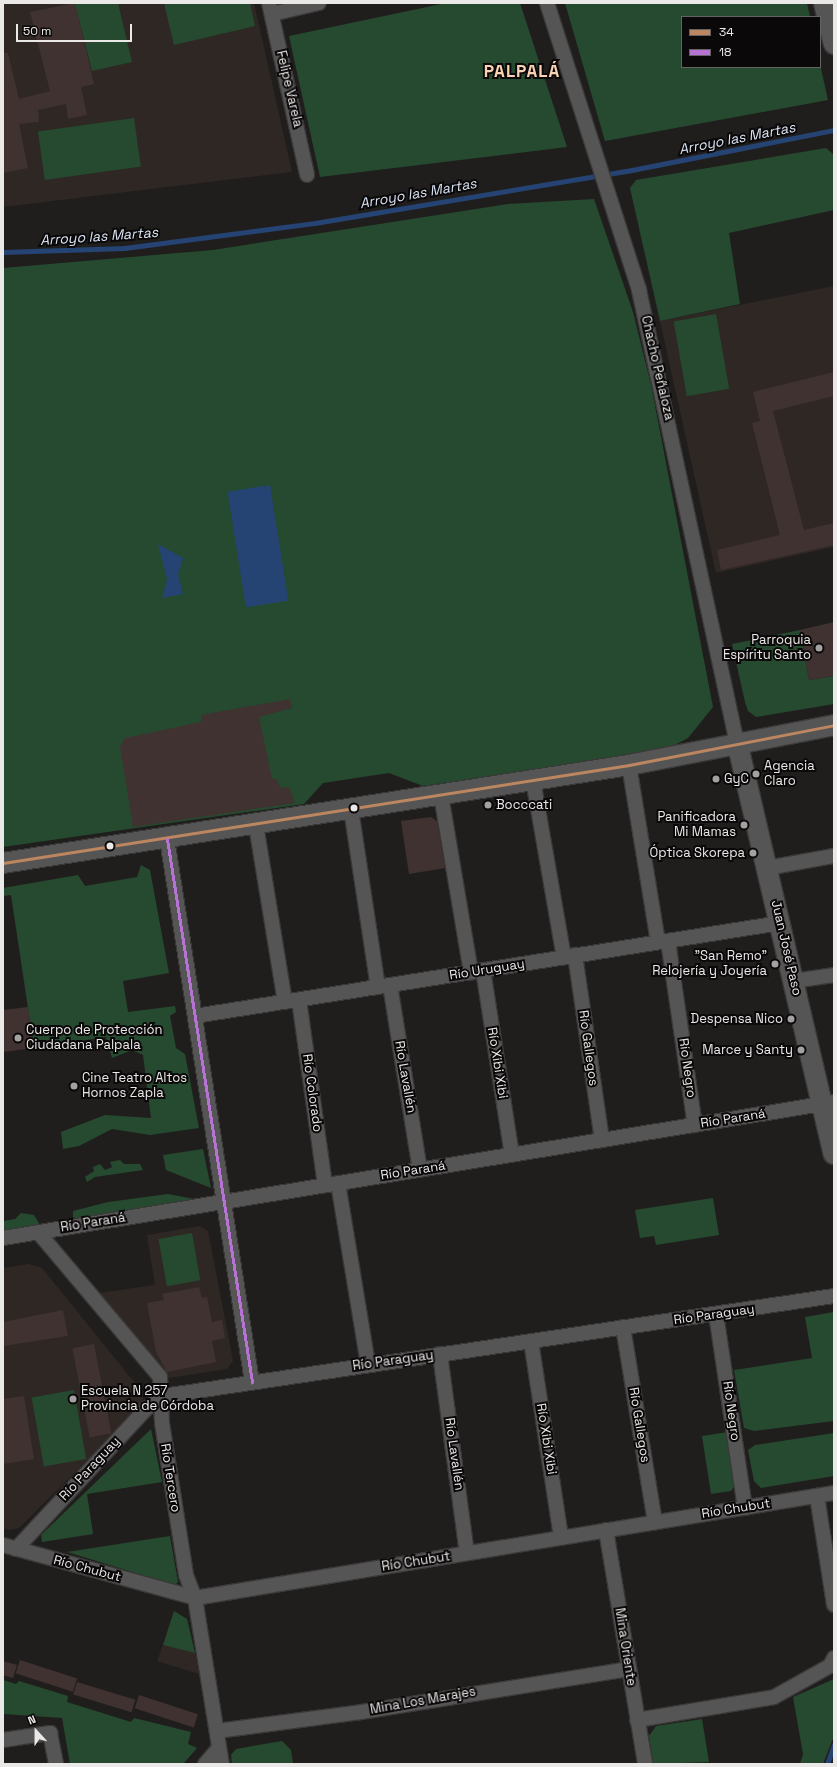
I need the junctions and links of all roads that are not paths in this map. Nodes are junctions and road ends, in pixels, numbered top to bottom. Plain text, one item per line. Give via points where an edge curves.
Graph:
1 (319, 3) edge
2 (547, 3) edge
3 (824, 3) edge
4 (270, 8) edge
5 (834, 44) edge
6 (307, 175) dead end
7 (834, 725) edge
8 (737, 742) junction
9 (629, 765) junction
10 (533, 780) junction
11 (441, 795) junction
12 (351, 809) junction
13 (256, 825) junction
14 (167, 839) junction
15 (834, 856) edge
16 (3, 863) edge
17 (767, 868) junction
18 (780, 923) junction
19 (663, 941) junction
20 (569, 956) junction
21 (477, 971) junction
22 (834, 975) edge
23 (793, 981) junction
24 (384, 986) junction
25 (299, 1000) junction
26 (285, 1002) junction
27 (195, 1016) junction
28 (828, 1103) edge
29 (695, 1125) junction
30 (602, 1140) junction
31 (834, 1154) edge
32 (512, 1155) junction
33 (420, 1170) junction
34 (332, 1184) junction
35 (224, 1202) junction
36 (38, 1232) junction
37 (3, 1238) edge
38 (834, 1296) edge
39 (716, 1314) junction
40 (623, 1327) junction
41 (531, 1341) junction
42 (440, 1354) junction
43 (368, 1365) junction
44 (252, 1382) junction
45 (163, 1396) junction
46 (834, 1493) edge
47 (817, 1496) junction
48 (745, 1508) junction
49 (655, 1522) junction
50 (606, 1530) junction
51 (561, 1538) junction
52 (9, 1547) edge
53 (467, 1553) junction
54 (195, 1598) junction
55 (834, 1605) edge
56 (832, 1662) edge
57 (628, 1668) junction
58 (637, 1720) junction
59 (217, 1731) junction
60 (3, 1740) edge
61 (219, 1748) junction
62 (56, 1764) edge
63 (205, 1764) edge
64 (222, 1764) edge
65 (645, 1764) edge

1 - 4 street
2 - 8 street, Chacho Peñaloza via 610,192 665,397
3 - 5 main road
4 - 6 street, Felipe Varela
7 - 8 main road
8 - 9 main road
8 - 17 main road, Juan José Paso
9 - 10 main road
9 - 19 street, Río Negro
10 - 11 main road
10 - 20 street, Río Gallegos
11 - 12 main road
11 - 21 street, Río Xibi Xibi
12 - 13 main road
12 - 24 street, Río Lavallén
13 - 14 main road
13 - 26 street
14 - 16 main road
14 - 27 street
15 - 17 street
17 - 18 main road, Juan José Paso
18 - 19 street, Río Uruguay
18 - 23 main road, Juan José Paso
19 - 20 street, Río Uruguay
19 - 29 street, Río Negro
20 - 21 street, Río Uruguay
20 - 30 street, Río Gallegos
21 - 24 street, Río Uruguay
21 - 32 street, Río Xibi Xibi
22 - 23 street
23 - 28 main road, Juan José Paso
24 - 25 street, Río Uruguay
24 - 33 street, Río Lavallén
25 - 26 street, Río Uruguay
25 - 34 street, Río Colorado
26 - 27 street, Río Uruguay
27 - 35 street
28 - 29 street, Río Paraná
28 - 31 main road, Juan José Paso
29 - 30 street, Río Paraná
30 - 32 street, Río Paraná
32 - 33 street, Río Paraná
33 - 34 street, Río Paraná
34 - 35 street, Río Paraná
34 - 43 street, Río Colorado
35 - 36 street, Río Paraná
35 - 44 street
36 - 37 street, Río Paraná
36 - 45 street, Río Tercero via 152,1364 160,1377
38 - 39 street, Río Paraguay
39 - 40 street, Río Paraguay
39 - 48 street, Río Negro
40 - 41 street, Río Paraguay
40 - 49 street, Río Gallegos
41 - 42 street, Río Paraguay
41 - 51 street, Río Xibi Xibi
42 - 43 street, Río Paraguay
42 - 53 street, Río Lavallén
43 - 44 street, Río Paraguay
44 - 45 street, Río Paraguay
45 - 52 street, Río Paraguay via 146,1409
45 - 54 street, Río Tercero via 162,1423 186,1575
46 - 47 street, Río Chubut
47 - 48 street, Río Chubut
47 - 55 street
48 - 49 street, Río Chubut
49 - 50 street, Río Chubut
50 - 51 street, Río Chubut
50 - 57 street, Mina Oriente
51 - 53 street, Río Chubut
52 - 54 street, Río Chubut
53 - 54 street, Río Chubut
54 - 59 street, Río Tercero
56 - 58 street via 774,1697
57 - 58 street, Mina Oriente
57 - 59 street, Mina Los Marajes via 361,1712
58 - 65 street, Mina Oriente
59 - 61 street, Río Tercero
60 - 62 street via 50,1733
61 - 63 street
61 - 64 street, Río Tercero

